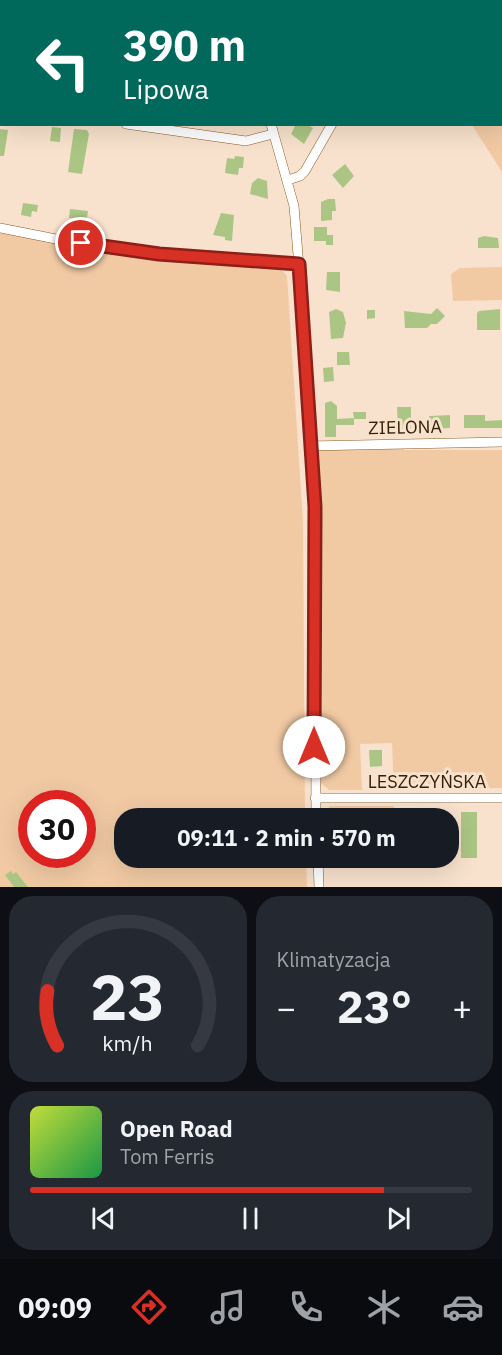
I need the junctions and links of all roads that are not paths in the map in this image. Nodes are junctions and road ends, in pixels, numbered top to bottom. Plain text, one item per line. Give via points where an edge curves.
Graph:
1 (140, 126) edge
2 (331, 126) edge
3 (272, 129) edge
4 (288, 180) junction
5 (0, 228) edge
6 (299, 264) junction
7 (502, 442) edge
8 (309, 446) junction
9 (315, 798) junction
10 (502, 798) edge
11 (315, 808) edge
12 (318, 868) edge
13 (319, 887) edge

1 - 3 street via 246,141
2 - 4 street via 305,171
3 - 4 street
4 - 6 street
5 - 6 street via 159,254
6 - 8 street
7 - 8 street, ZIELONA
8 - 9 street via 315,507
9 - 10 street, LESZCZYŃSKA
9 - 11 street
12 - 13 street

